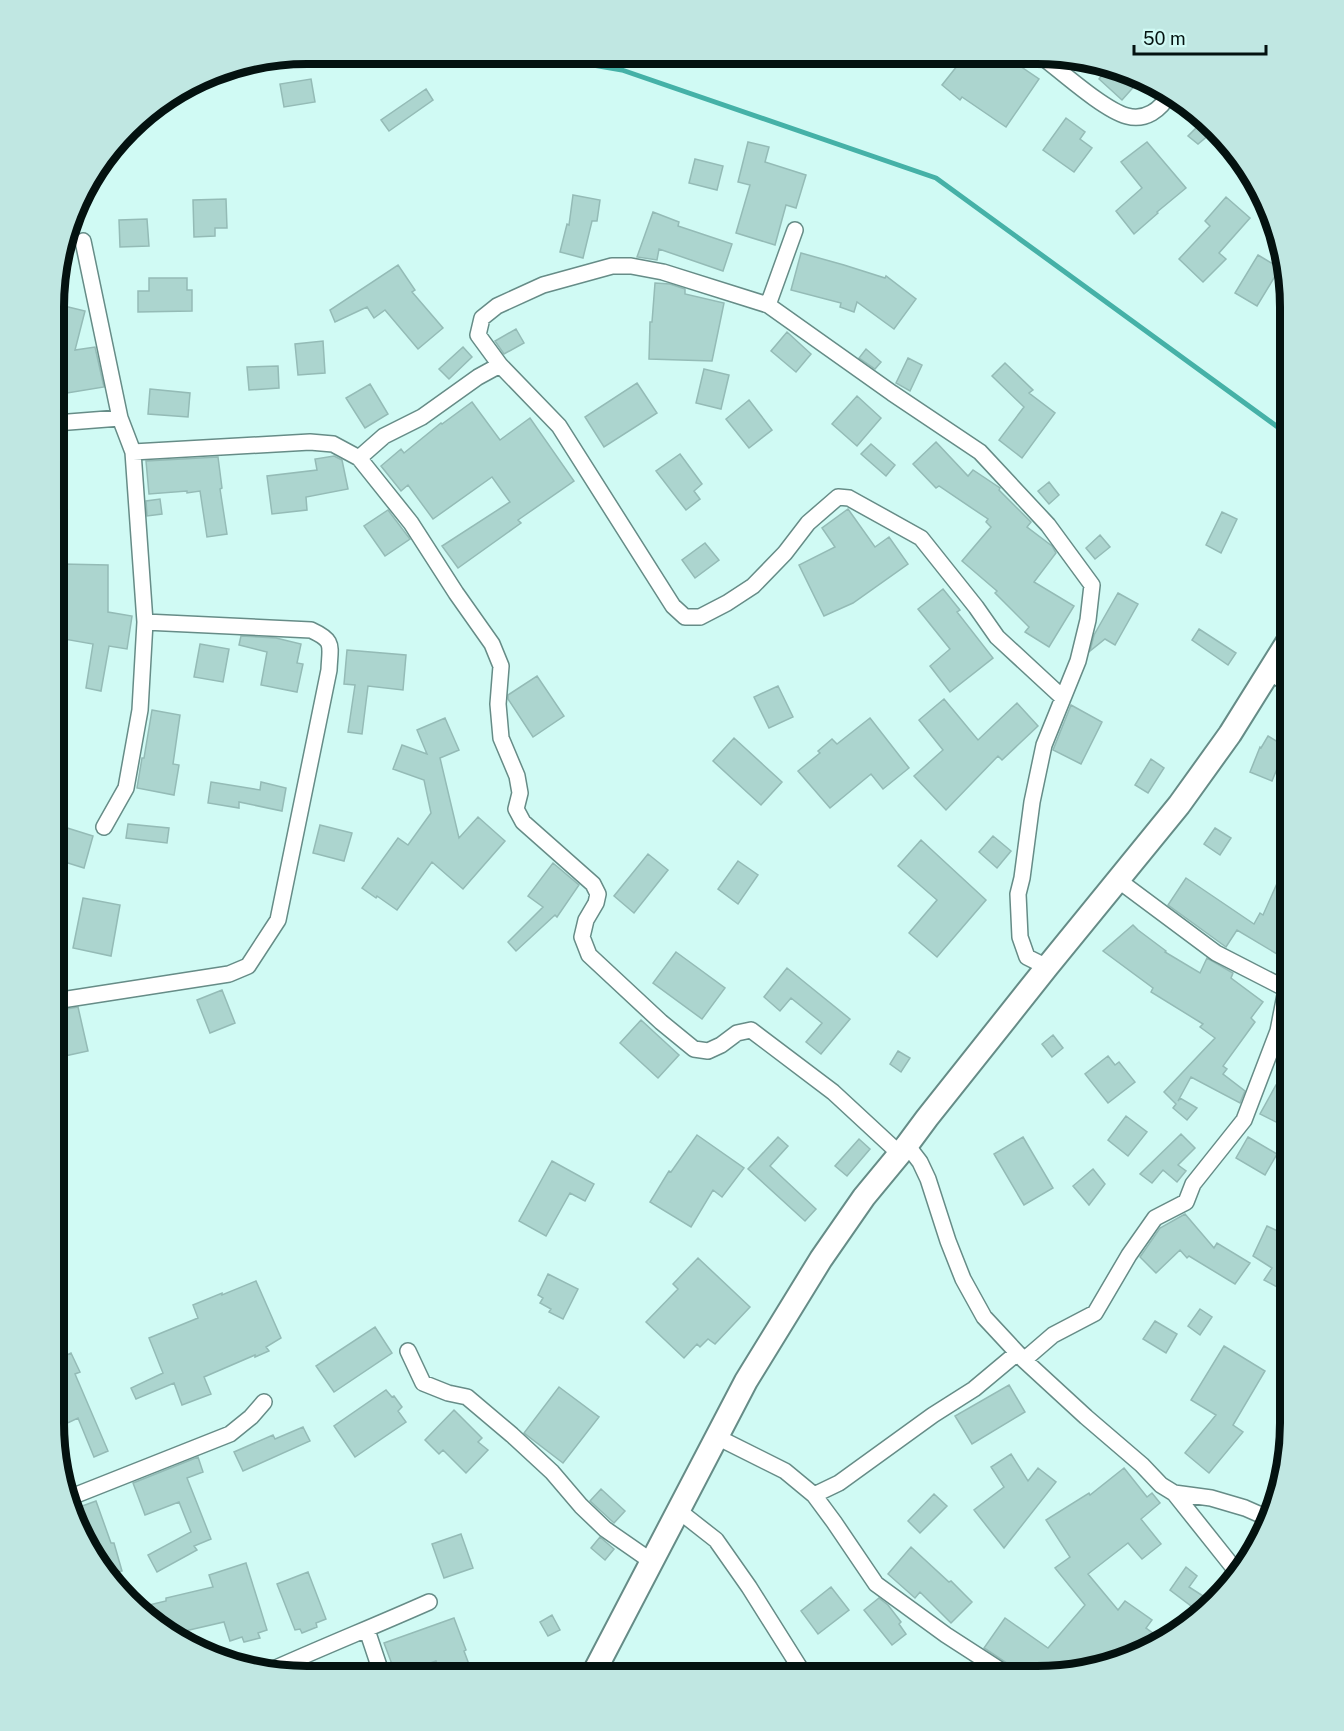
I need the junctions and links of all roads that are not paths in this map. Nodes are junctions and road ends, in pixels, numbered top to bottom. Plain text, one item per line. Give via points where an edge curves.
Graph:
1 (1053, 65) edge
2 (1165, 101) edge
3 (795, 230) dead end
4 (84, 241) dead end
5 (768, 305) junction
6 (500, 365) junction
7 (120, 418) junction
8 (64, 422) edge
9 (132, 452) junction
10 (359, 458) junction
11 (145, 622) junction
12 (1280, 654) edge
13 (1269, 671) junction
14 (1280, 679) edge
15 (1064, 698) junction
16 (104, 827) dead end
17 (1118, 880) junction
18 (1047, 967) junction
19 (1280, 986) edge
20 (64, 1000) edge
21 (1280, 1023) edge
22 (903, 1150) junction
23 (408, 1351) dead end
24 (1021, 1356) junction
25 (264, 1402) dead end
26 (717, 1437) junction
27 (1174, 1494) junction
28 (75, 1495) edge
29 (814, 1495) junction
30 (679, 1511) junction
31 (1261, 1515) edge
32 (651, 1560) junction
33 (1233, 1567) edge
34 (429, 1602) dead end
35 (367, 1630) junction
36 (283, 1665) edge
37 (379, 1666) edge
38 (597, 1666) edge
39 (798, 1666) edge
40 (994, 1666) edge

1 - 2 street via 1113,110 1127,116 1153,113
3 - 5 street
4 - 7 street
5 - 6 street via 663,272 612,266 543,285 497,306 482,318 478,334
5 - 15 street via 980,452 1048,525 1092,585 1078,661
6 - 10 street via 422,417 384,436
6 - 15 street via 559,426 673,606 685,617 699,616 753,586 808,523 838,497 849,498 921,538 997,637
7 - 8 street
7 - 9 street
9 - 10 street via 310,442 333,444
9 - 11 street
10 - 22 street via 411,523 492,645 501,666 501,738 520,793 516,809 523,822 593,884 598,894 582,937 588,955 694,1049 708,1051 737,1033 751,1030
11 - 16 street via 140,710 126,788
11 - 20 street via 311,630 325,637 330,646 329,670 278,920 248,966 228,974
12 - 13 main road
13 - 14 street
13 - 17 main road via 1179,805
15 - 18 street via 1044,745 1018,894 1020,937 1027,957
17 - 18 main road
17 - 19 street via 1216,953
18 - 22 main road
21 - 24 street via 1244,1120 1193,1184 1186,1202 1155,1218 1095,1313
22 - 24 street via 920,1162 975,1302
22 - 26 main road via 821,1259 746,1381
23 - 32 street via 423,1383 467,1397 552,1472 580,1506
24 - 27 street
24 - 29 street via 839,1483
25 - 28 street via 230,1434
26 - 29 street via 785,1472
26 - 30 main road
27 - 31 street via 1210,1498
27 - 33 street
29 - 40 street via 876,1584
30 - 32 main road
30 - 39 street via 716,1540
32 - 38 main road
34 - 35 street
35 - 36 street
35 - 37 street

